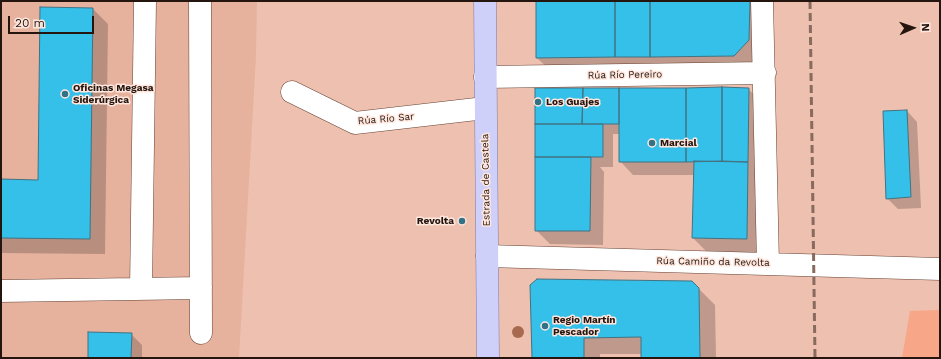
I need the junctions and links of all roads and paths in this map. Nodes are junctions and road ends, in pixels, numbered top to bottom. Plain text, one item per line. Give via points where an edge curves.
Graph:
1 (145, 1) edge
2 (200, 1) edge
3 (485, 1) edge
4 (762, 1) edge
5 (765, 73) junction
6 (485, 77) junction
7 (292, 92) dead end
8 (485, 108) junction
9 (487, 256) junction
10 (768, 264) junction
11 (940, 269) edge
12 (201, 288) junction
13 (141, 289) junction
14 (1, 291) edge
15 (201, 333) dead end
16 (488, 358) edge

1 - 13 street
2 - 12 street
3 - 6 main road, Estrada de Castela
4 - 5 street
5 - 6 street, Rúa Río Pereiro
5 - 10 street
6 - 8 main road, Estrada de Castela
7 - 8 street, Rúa Río Sar via 356,123
8 - 9 main road, Estrada de Castela
9 - 10 street, Rúa Camiño da Revolta
9 - 16 main road, Estrada de Castela
10 - 11 street, Rúa Camiño da Revolta
12 - 13 street
12 - 15 street
13 - 14 street

